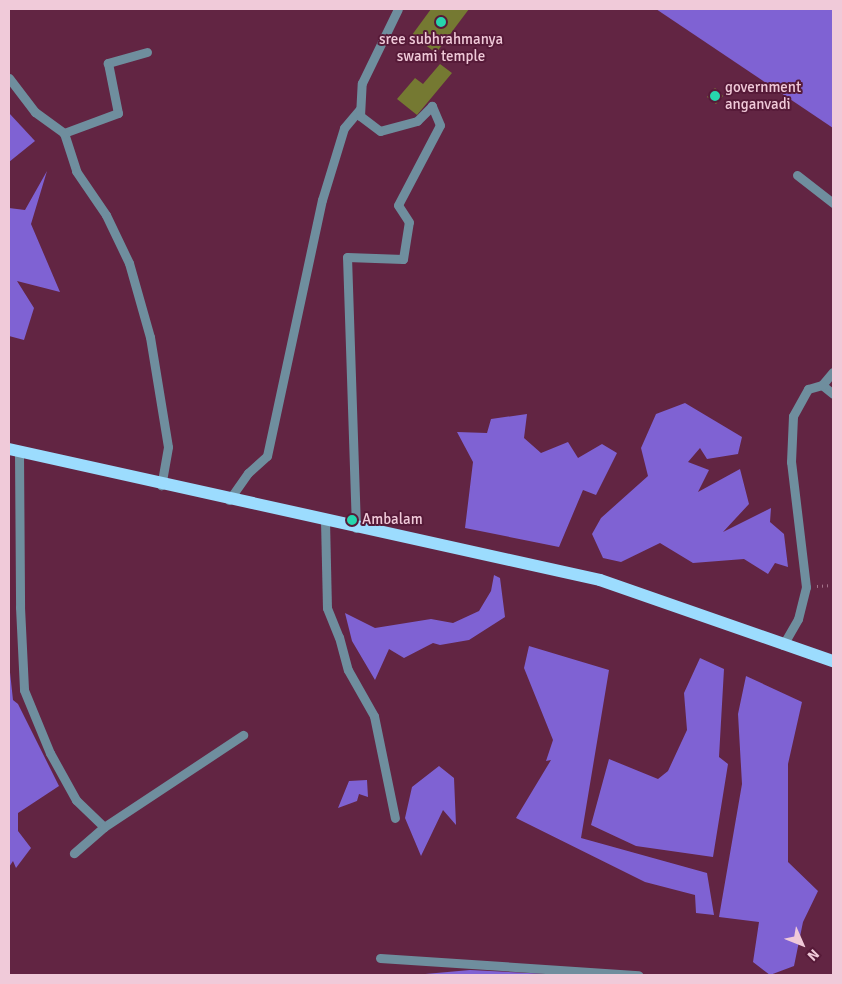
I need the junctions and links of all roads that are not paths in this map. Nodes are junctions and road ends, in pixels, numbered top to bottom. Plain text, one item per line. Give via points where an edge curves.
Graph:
1 (398, 9) edge
2 (147, 52) dead end
3 (9, 78) edge
4 (360, 108) junction
5 (64, 133) junction
6 (797, 176) dead end
7 (833, 203) edge
8 (833, 372) edge
9 (822, 385) junction
10 (833, 394) edge
11 (14, 450) edge
12 (160, 485) junction
13 (229, 500) junction
14 (325, 520) junction
15 (356, 528) junction
16 (783, 645) junction
17 (833, 661) edge
18 (243, 735) dead end
19 (395, 818) dead end
20 (104, 827) junction
21 (74, 853) dead end
22 (380, 958) dead end
23 (638, 975) edge

1 - 4 street via 362,83
2 - 5 street via 108,64 118,113
3 - 5 street via 35,112
4 - 13 street via 344,128 322,200 266,456 248,473
4 - 15 street via 360,116 380,131 417,121 432,106 440,125 398,205 409,222 403,259 347,257
5 - 12 street via 76,171 106,215 129,263 150,337 168,447
6 - 7 street
8 - 9 street
9 - 10 street
9 - 16 street via 814,385 802,396 793,416 791,462 806,587 798,619
11 - 12 main road
11 - 20 street via 24,690 50,753 76,800
12 - 13 main road
13 - 14 main road
14 - 15 main road
14 - 19 street via 327,608 340,636 348,670 374,716
15 - 16 main road via 600,580
16 - 17 main road
18 - 20 street
20 - 21 street
22 - 23 street

